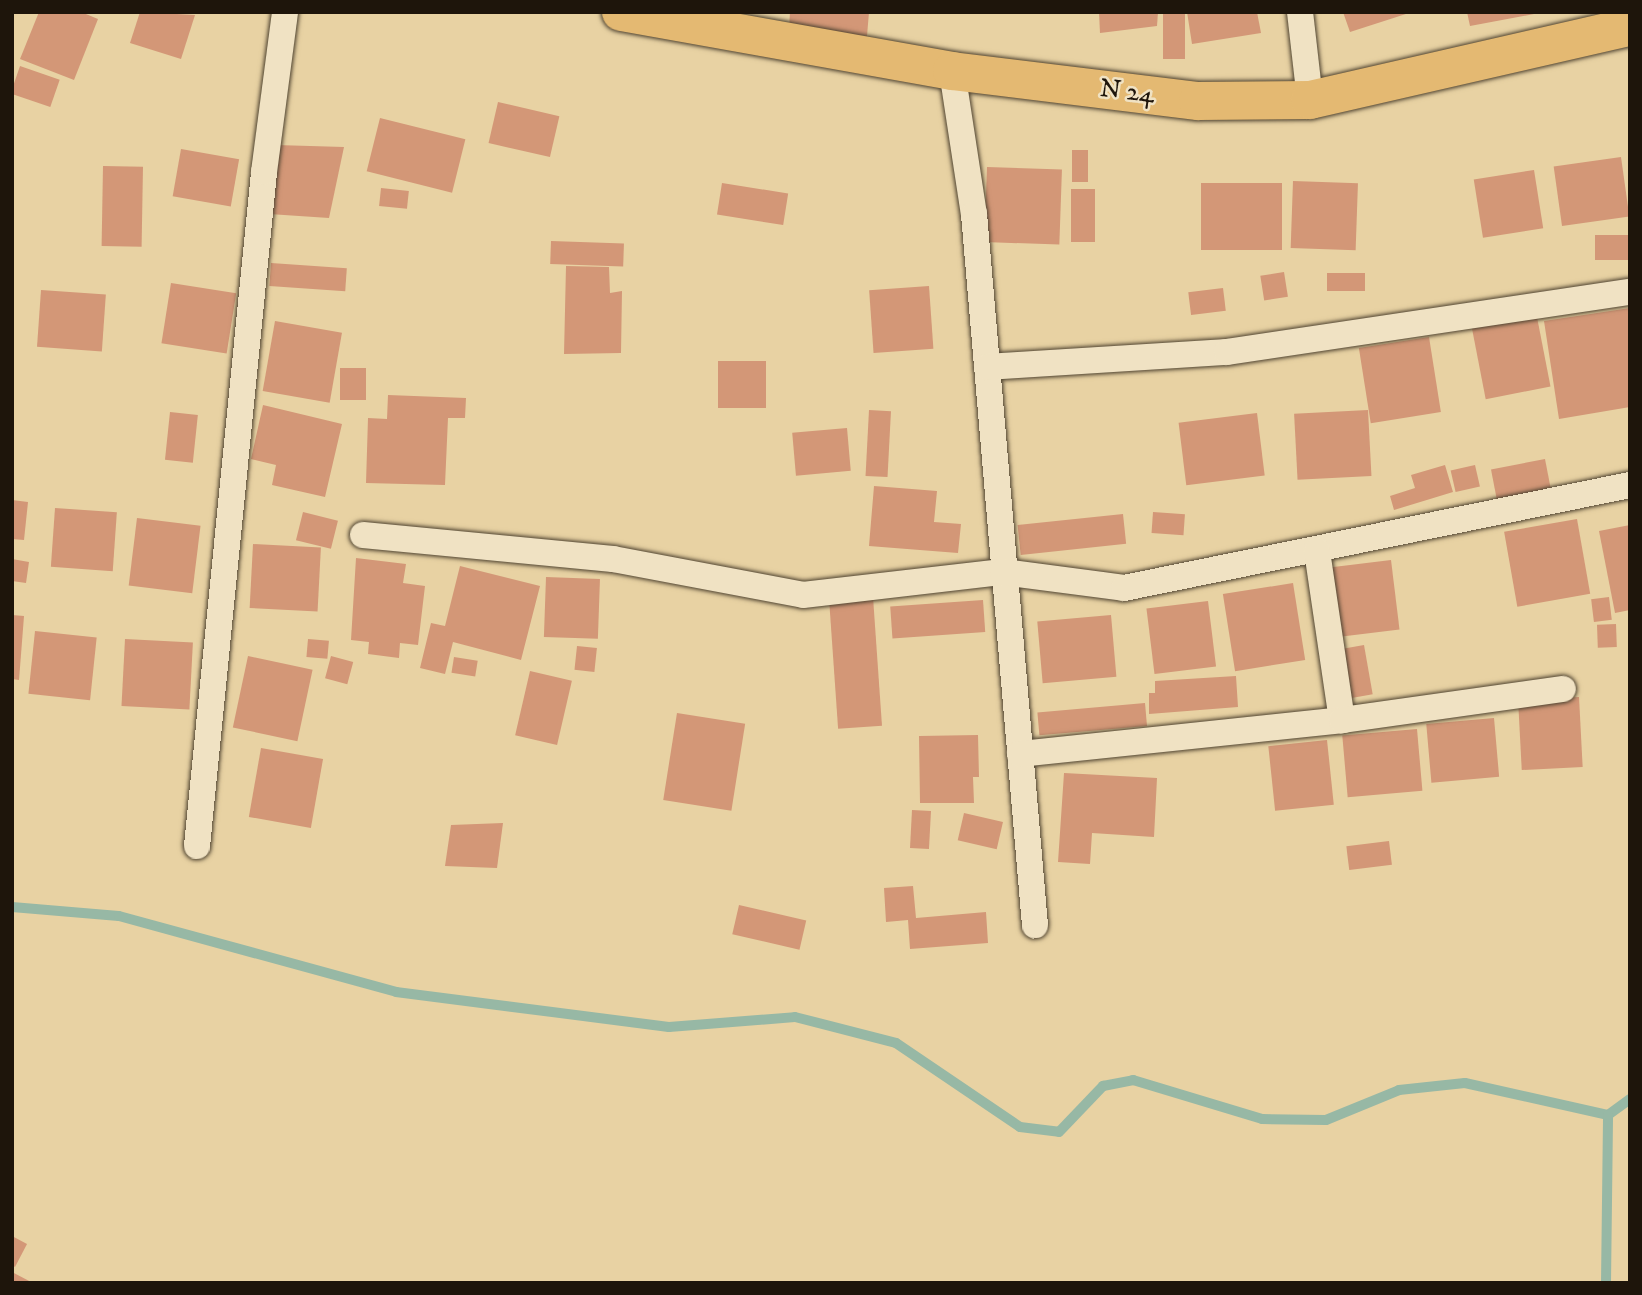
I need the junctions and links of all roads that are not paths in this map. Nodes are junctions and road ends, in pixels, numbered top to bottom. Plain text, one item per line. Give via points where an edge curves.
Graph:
1 (285, 12) edge
2 (621, 12) edge
3 (1300, 12) edge
4 (1630, 27) edge
5 (952, 71) junction
6 (1310, 100) junction
7 (1630, 292) edge
8 (987, 368) junction
9 (1630, 485) edge
10 (363, 535) dead end
11 (1317, 551) junction
12 (1003, 572) junction
13 (1563, 690) dead end
14 (1342, 720) junction
15 (1020, 754) junction
16 (197, 846) dead end
17 (1035, 925) dead end

1 - 16 street via 264,172
2 - 5 main road, N 24
3 - 6 street
4 - 6 main road, N 24
5 - 6 main road, N 24 via 1198,101
5 - 8 street via 974,214
7 - 8 street via 1227,352
8 - 12 street
9 - 11 street
10 - 12 street via 612,559 803,595
11 - 12 street via 1124,588
11 - 14 street
12 - 15 street
13 - 14 street
14 - 15 street
15 - 17 street

